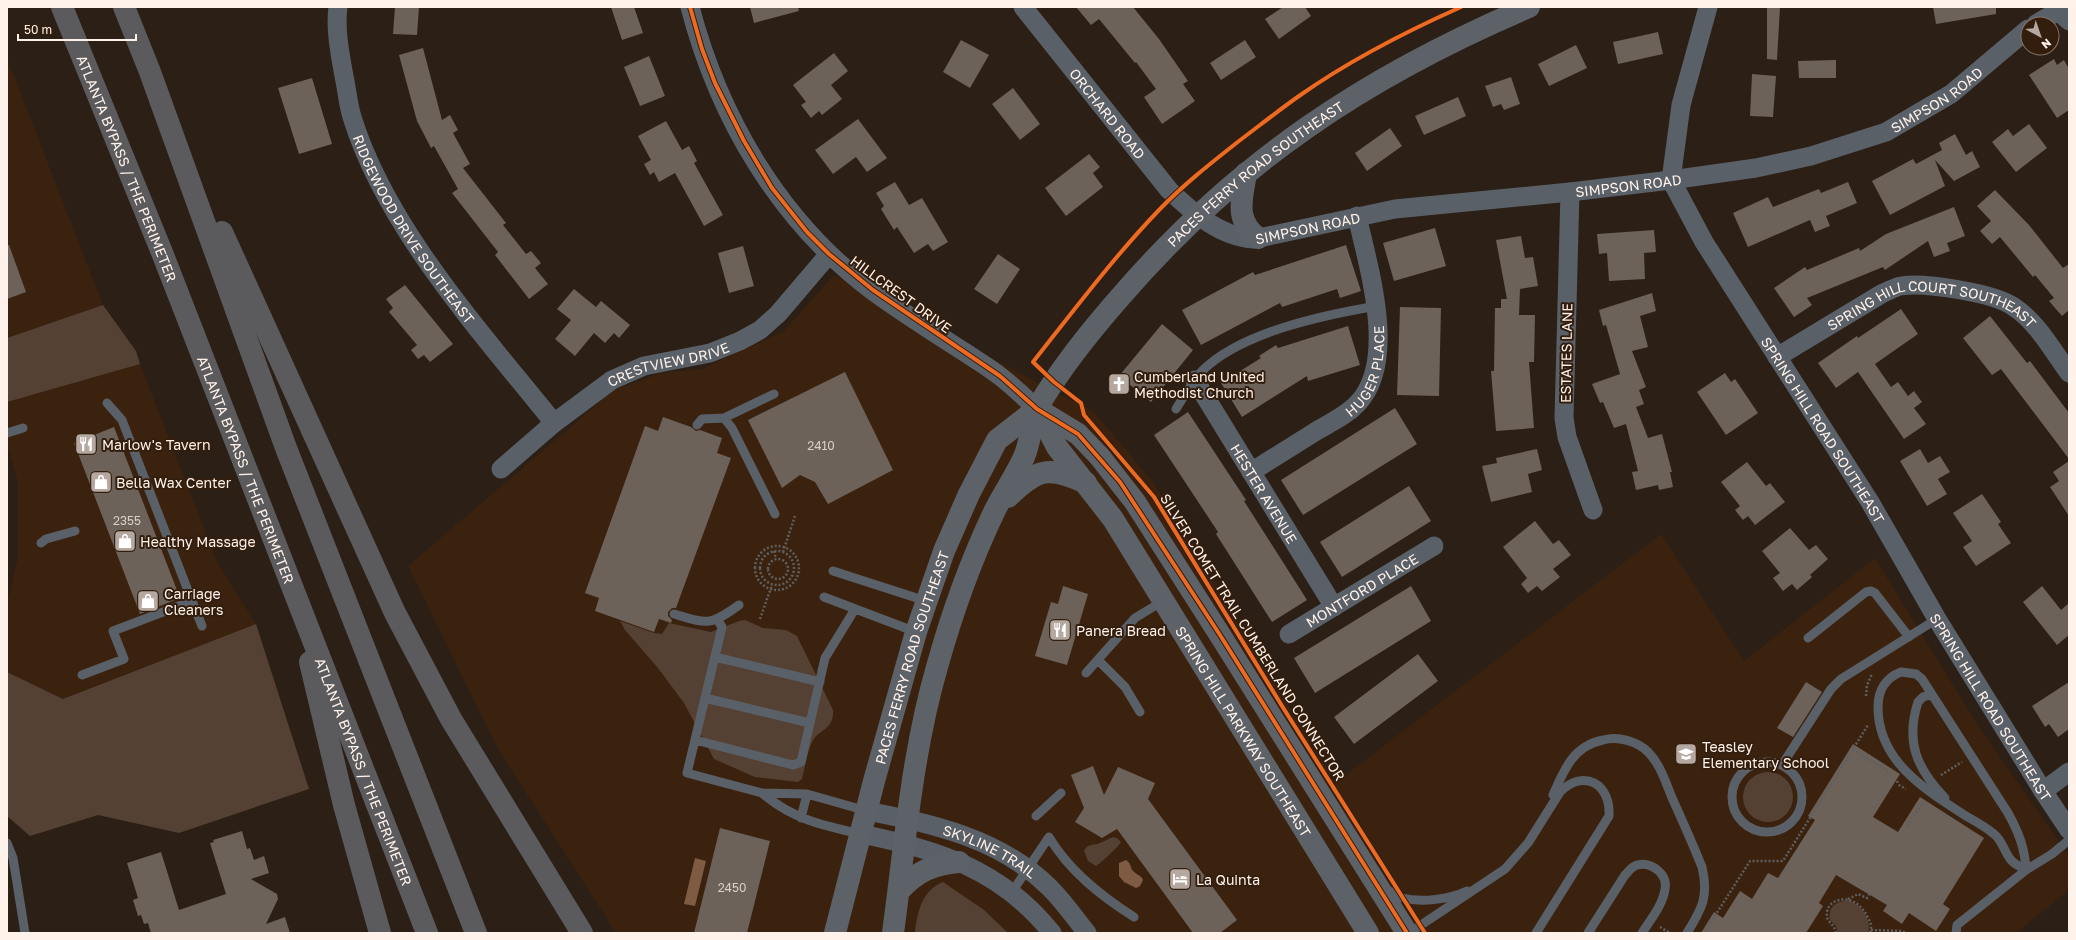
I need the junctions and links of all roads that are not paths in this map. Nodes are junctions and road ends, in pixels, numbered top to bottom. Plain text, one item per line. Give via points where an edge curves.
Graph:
1 (62, 7) edge
2 (124, 7) edge
3 (338, 7) edge
4 (690, 7) edge
5 (1022, 7) edge
6 (1529, 7) edge
7 (1708, 7) edge
8 (2050, 16) edge
9 (2069, 21) edge
10 (2020, 36) edge
11 (150, 72) junction
12 (1246, 173) junction
13 (1671, 180) junction
14 (1570, 192) junction
15 (1198, 215) junction
16 (1358, 216) junction
17 (1258, 238) junction
18 (829, 254) junction
19 (1377, 306) junction
20 (1777, 357) junction
21 (2069, 373) edge
22 (1195, 380) junction
23 (774, 394) dead end
24 (107, 403) dead end
25 (1037, 409) junction
26 (1176, 409) dead end
27 (724, 418) junction
28 (554, 423) junction
29 (697, 425) dead end
30 (23, 428) dead end
31 (7, 433) edge
32 (501, 469) dead end
33 (1251, 472) junction
34 (1086, 483) junction
35 (996, 508) junction
36 (1593, 510) dead end
37 (775, 514) dead end
38 (75, 531) dead end
39 (40, 543) dead end
40 (1434, 546) dead end
41 (833, 571) dead end
42 (290, 579) junction
43 (824, 597) dead end
44 (1163, 600) junction
45 (192, 601) junction
46 (926, 601) junction
47 (739, 605) dead end
48 (1334, 607) junction
49 (855, 609) junction
50 (674, 614) dead end
51 (717, 619) junction
52 (1937, 619) junction
53 (202, 626) dead end
54 (916, 632) junction
55 (1289, 634) dead end
56 (1909, 637) junction
57 (1808, 638) dead end
58 (715, 657) junction
59 (1098, 660) junction
60 (1086, 673) dead end
61 (82, 676) dead end
62 (820, 682) junction
63 (1933, 697) junction
64 (705, 698) junction
65 (1140, 712) dead end
66 (810, 723) junction
67 (695, 740) junction
68 (1782, 765) junction
69 (2069, 772) edge
70 (2043, 791) junction
71 (762, 793) junction
72 (1061, 793) dead end
73 (807, 794) junction
74 (1954, 808) junction
75 (867, 810) junction
76 (1036, 816) dead end
77 (1544, 817) junction
78 (801, 818) junction
79 (908, 819) junction
80 (2069, 830) edge
81 (861, 834) junction
82 (2069, 840) edge
83 (7, 843) edge
84 (905, 843) junction
85 (959, 862) junction
86 (1027, 868) junction
87 (2026, 870) junction
88 (1490, 880) junction
89 (1376, 884) junction
90 (899, 891) junction
91 (1012, 892) junction
92 (1134, 917) dead end
93 (25, 933) edge
94 (380, 933) edge
95 (427, 933) edge
96 (476, 933) edge
97 (582, 933) edge
98 (835, 933) edge
99 (892, 933) edge
100 (1052, 933) edge
101 (1087, 933) edge
102 (1368, 933) edge
103 (1408, 933) edge
104 (1536, 933) edge
105 (1588, 933) edge
106 (1642, 933) edge
107 (1687, 933) edge
108 (1956, 933) edge

1 - 42 highway, ATLANTA BYPASS / THE PERIMETER
2 - 11 highway
3 - 28 street, RIDGEWOOD DRIVE SOUTHEAST via 342,66 352,117 373,171 401,221 443,284
4 - 18 street, HILLCREST DRIVE via 715,83 744,141 772,188 806,232
5 - 15 street, ORCHARD ROAD via 1160,180
6 - 12 main road, PACES FERRY ROAD SOUTHEAST via 1410,63 1322,116
7 - 13 street via 1681,105
8 - 9 street via 2058,11
10 - 13 street, SIMPSON ROAD via 1951,94 1886,132 1811,156 1756,168
11 - 96 highway via 286,448
11 - 97 highway via 395,614 451,719
12 - 15 main road, PACES FERRY ROAD SOUTHEAST
12 - 17 main road via 1241,209 1243,220
13 - 14 street, SIMPSON ROAD
13 - 20 street, SPRING HILL ROAD SOUTHEAST via 1704,242
14 - 16 street, SIMPSON ROAD via 1395,208
14 - 36 street, ESTATES LANE via 1564,418 1567,437
15 - 17 street, SIMPSON ROAD via 1236,236
15 - 25 main road, PACES FERRY ROAD SOUTHEAST via 1147,266 1114,304 1086,338
16 - 17 street, SIMPSON ROAD
16 - 19 street, HUGER PLACE
18 - 25 street, HILLCREST DRIVE via 873,290 1000,376
18 - 28 street, CRESTVIEW DRIVE via 778,314 760,330 710,353 644,366 612,380
19 - 22 lane via 1306,321 1271,332 1226,353 1212,362
19 - 33 street, HUGER PLACE via 1374,370 1362,399 1346,413
20 - 21 street, SPRING HILL COURT SOUTHEAST via 1884,293 1900,286 1921,286 1976,293 2014,306 2028,319
20 - 52 street, SPRING HILL ROAD SOUTHEAST via 1870,502
22 - 26 lane
22 - 33 street, HESTER AVENUE
23 - 27 lane
24 - 45 lane via 122,420
25 - 34 main road, SPRING HILL PARKWAY SOUTHEAST via 1057,446
25 - 35 main road, PACES FERRY ROAD SOUTHEAST via 1024,456
25 - 46 main road, PACES FERRY ROAD SOUTHEAST via 997,440 969,494
25 - 89 main road via 1078,434 1100,457 1134,502
27 - 29 lane via 702,419
27 - 37 lane via 732,428
28 - 32 street, CRESTVIEW DRIVE
30 - 31 lane
33 - 48 street, HESTER AVENUE
34 - 35 main road via 1055,472 1040,473 1026,480
34 - 44 main road, SPRING HILL PARKWAY SOUTHEAST via 1113,519
35 - 79 main road, PACES FERRY ROAD SOUTHEAST via 957,604 936,668 920,741
38 - 39 lane
40 - 48 street, MONTFORD PLACE
41 - 46 lane
42 - 94 highway via 344,806
42 - 95 highway, ATLANTA BYPASS / THE PERIMETER
43 - 49 lane
44 - 59 lane via 1135,618
44 - 102 main road, SPRING HILL PARKWAY SOUTHEAST
45 - 53 lane
45 - 61 lane via 113,631 124,659
46 - 54 main road, PACES FERRY ROAD SOUTHEAST
47 - 51 lane
48 - 55 street, MONTFORD PLACE
49 - 54 lane
49 - 62 lane via 826,658
50 - 51 lane via 703,623
51 - 58 lane via 722,627
52 - 56 lane
52 - 70 street, SPRING HILL ROAD SOUTHEAST
54 - 75 main road, PACES FERRY ROAD SOUTHEAST
56 - 57 lane via 1871,591 1866,592
56 - 68 lane via 1841,679 1831,689
58 - 62 lane
58 - 64 lane
59 - 60 lane
59 - 65 lane via 1125,687
62 - 66 lane
63 - 74 lane via 1923,696 1918,702 1912,744 1914,754 1923,770
63 - 74 lane via 1916,674 1901,672 1894,675 1882,689 1878,699 1879,723 1889,752 1898,763 1929,792
63 - 87 lane via 2015,825 2025,854
64 - 66 lane
64 - 67 lane
66 - 67 lane via 800,762 793,765
67 - 71 lane via 687,773
68 - 68 lane via 1768,762 1756,764 1746,769 1738,778 1734,788 1734,805 1742,820 1751,828 1773,831 1784,827 1799,811 1802,800 1801,788 1797,778
69 - 70 street
70 - 80 street, SPRING HILL ROAD SOUTHEAST
71 - 73 lane
71 - 78 lane via 777,806
72 - 76 lane
73 - 75 lane
73 - 78 lane
74 - 87 lane via 1996,835 2011,860
75 - 79 street, SKYLINE TRAIL
75 - 81 main road, PACES FERRY ROAD SOUTHEAST
77 - 88 lane via 1516,857
77 - 104 lane via 1560,792 1576,781 1585,780 1601,787 1610,804 1609,816 1603,828
77 - 107 lane via 1565,768 1574,754 1598,740 1620,739 1640,746 1660,768 1706,880 1701,911
78 - 81 lane
79 - 84 main road, PACES FERRY ROAD SOUTHEAST
79 - 86 street, SKYLINE TRAIL via 971,837
81 - 84 street, SKYLINE TRAIL
81 - 98 main road, PACES FERRY ROAD SOUTHEAST
82 - 87 lane
83 - 93 lane via 13,858
84 - 85 street, SKYLINE TRAIL
84 - 90 main road, PACES FERRY ROAD SOUTHEAST
85 - 90 main road via 944,863 924,870
85 - 91 street, SKYLINE TRAIL via 992,878
86 - 91 lane
86 - 92 lane via 1049,837 1060,857 1098,892
86 - 101 street, SKYLINE TRAIL via 1050,888
87 - 108 lane via 1957,925
88 - 89 lane via 1462,894 1427,899 1402,898
88 - 103 lane
89 - 103 main road
90 - 99 main road, PACES FERRY ROAD SOUTHEAST
91 - 100 street, SKYLINE TRAIL via 1028,905
105 - 106 lane via 1625,875 1632,867 1646,864 1660,871 1666,887 1660,904

